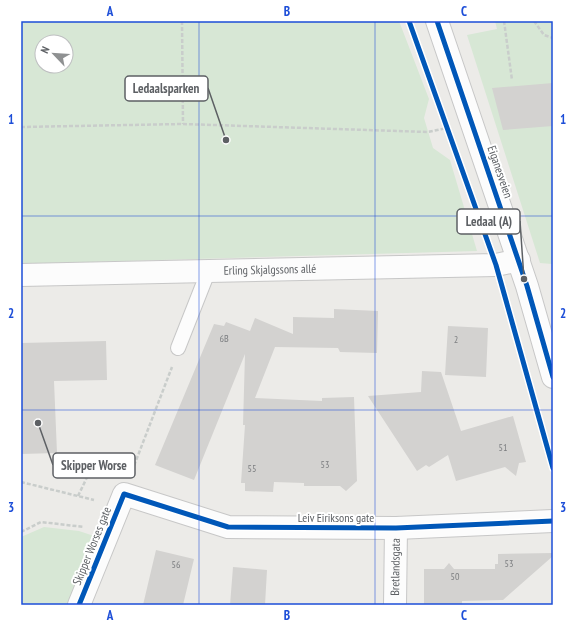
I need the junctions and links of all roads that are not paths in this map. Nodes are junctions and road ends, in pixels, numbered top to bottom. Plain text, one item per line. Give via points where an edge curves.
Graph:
1 (437, 21) edge
2 (518, 260) junction
3 (208, 272) junction
4 (21, 275) edge
5 (178, 348) road end
6 (553, 377) edge
7 (121, 501) joint
8 (553, 521) edge
9 (396, 528) junction
10 (79, 605) edge
11 (395, 605) edge

1 - 2 street, Eiganesveien
2 - 3 street, Erling Skjalgssons allé via 496,265
2 - 6 street, Eiganesveien
3 - 4 street, Erling Skjalgssons allé
3 - 5 lane
7 - 9 street, Leiv Eiriksons gate via 228,527
7 - 10 street, Skipper Worses gate
8 - 9 street, Leiv Eiriksons gate
9 - 11 street, Bretlandsgata

